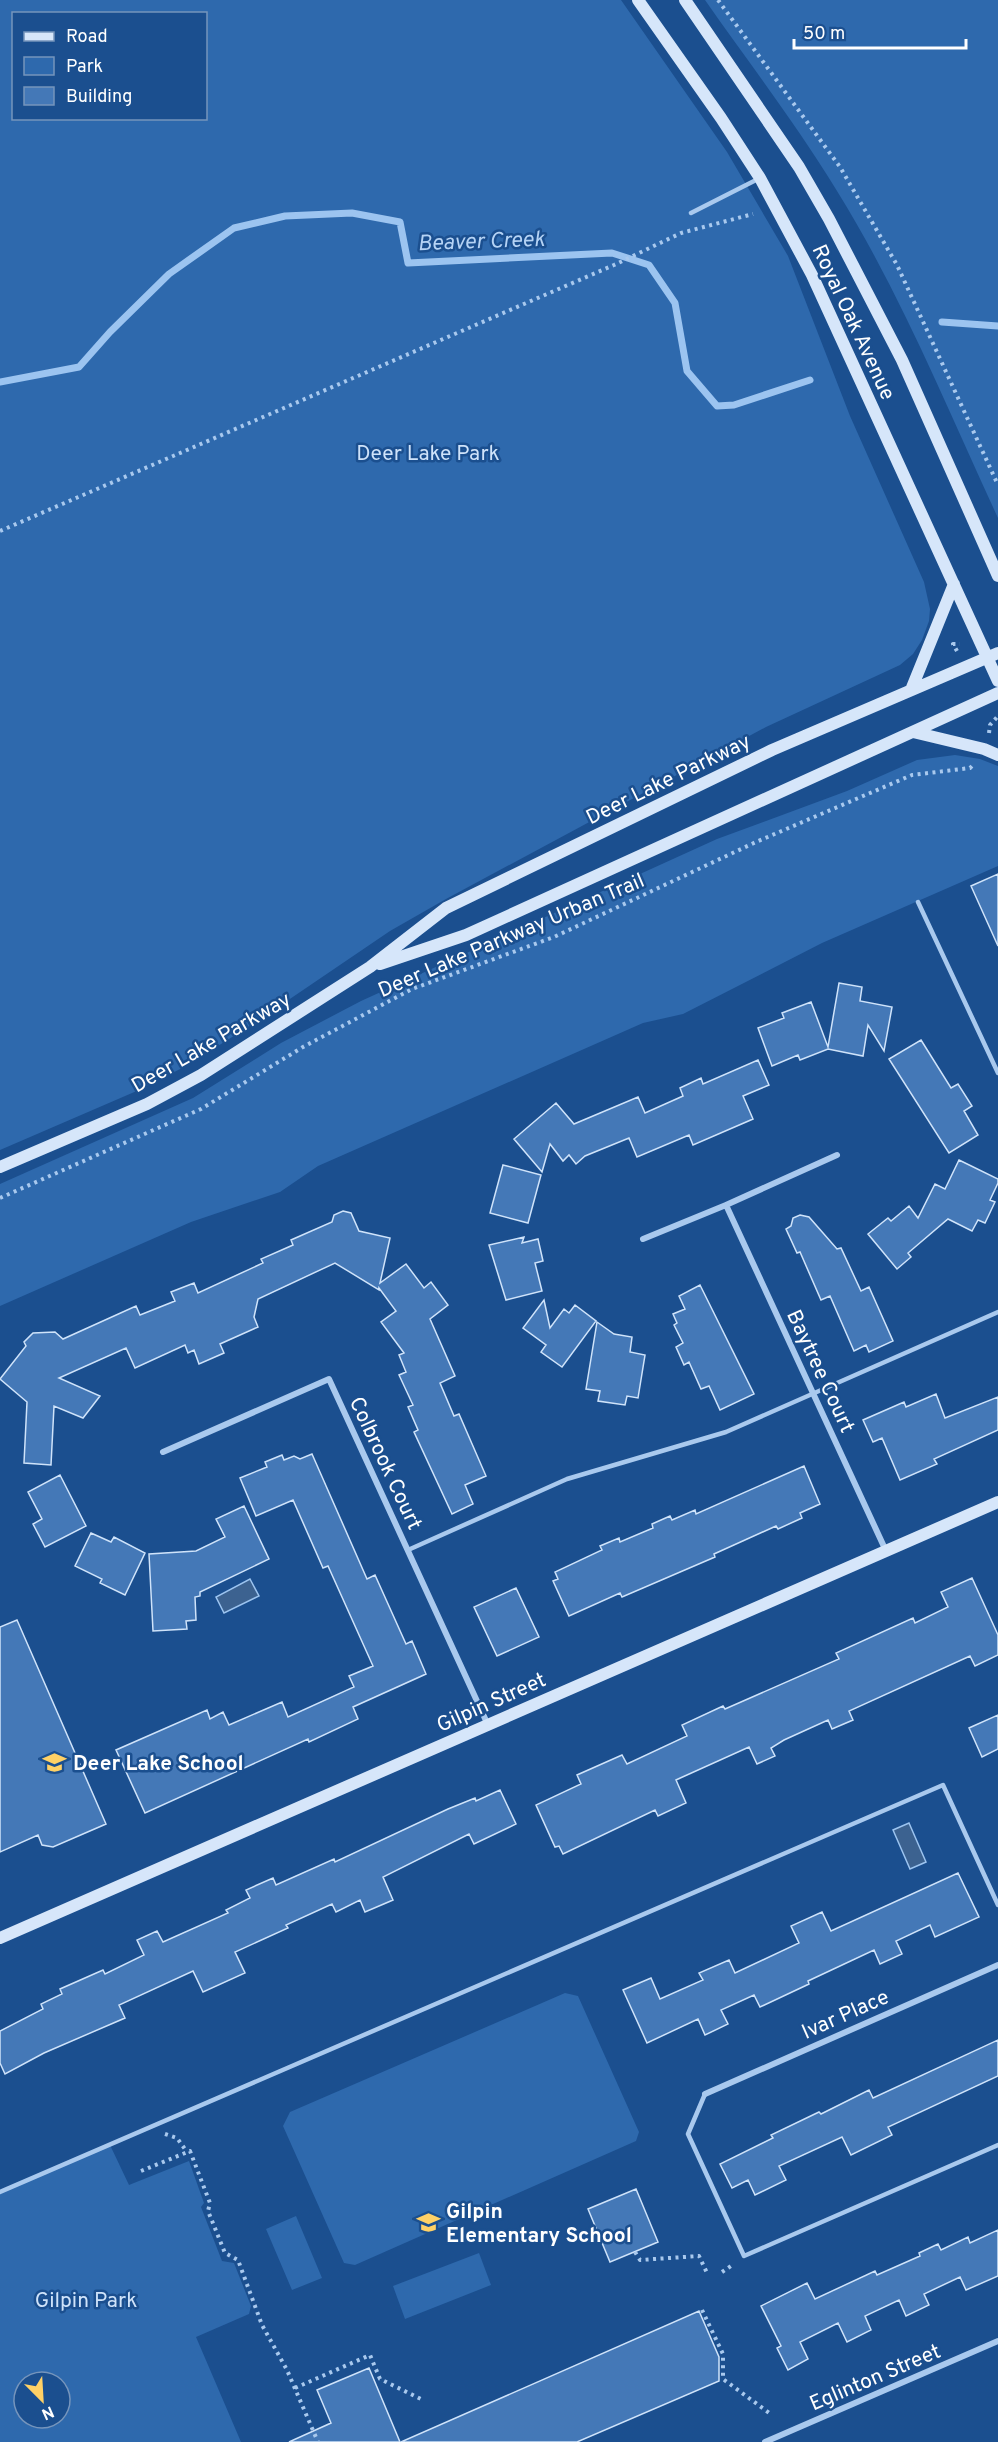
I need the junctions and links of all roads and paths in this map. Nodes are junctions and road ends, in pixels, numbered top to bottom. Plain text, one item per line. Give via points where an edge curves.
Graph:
1 (638, 0) edge
2 (685, 0) edge
3 (718, 0) edge
4 (760, 178) junction
5 (691, 213) dead end
6 (753, 214) dead end
7 (998, 485) edge
8 (0, 531) edge
9 (985, 543) junction
10 (998, 553) edge
11 (998, 576) edge
12 (954, 584) junction
13 (960, 644) dead end
14 (957, 651) dead end
15 (993, 655) edge
16 (998, 681) edge
17 (911, 690) junction
18 (998, 693) edge
19 (998, 716) edge
20 (913, 732) junction
21 (989, 738) dead end
22 (998, 755) edge
23 (980, 759) dead end
24 (918, 902) dead end
25 (370, 967) junction
26 (998, 1073) edge
27 (837, 1155) dead end
28 (0, 1167) edge
29 (0, 1198) edge
30 (726, 1205) junction
31 (643, 1239) dead end
32 (998, 1311) edge
33 (814, 1394) junction
34 (163, 1452) dead end
35 (998, 1502) edge
36 (408, 1550) junction
37 (886, 1551) junction
38 (488, 1725) junction
39 (998, 1905) edge
40 (0, 1938) edge
41 (998, 1965) edge
42 (705, 2094) joint
43 (157, 2124) junction
44 (998, 2145) edge
45 (187, 2152) junction
46 (141, 2171) dead end
47 (0, 2193) edge
48 (635, 2252) dead end
49 (708, 2275) dead end
50 (702, 2310) dead end
51 (998, 2341) edge
52 (296, 2388) junction
53 (423, 2400) dead end
54 (772, 2415) dead end
55 (318, 2442) edge
56 (765, 2442) edge

1 - 4 main road, Royal Oak Avenue
2 - 9 main road, Royal Oak Avenue via 799,166 829,219 902,360
3 - 7 path via 840,167 897,265
4 - 5 lane
4 - 12 main road, Royal Oak Avenue via 812,275
6 - 8 path via 681,233
9 - 10 main road
9 - 11 main road, Royal Oak Avenue
12 - 15 main road, Royal Oak Avenue
12 - 17 main road
13 - 14 path via 953,644
15 - 16 main road, Royal Oak Avenue
15 - 17 main road, Deer Lake Parkway
17 - 25 main road, Deer Lake Parkway via 772,750 446,908
18 - 20 main road, Deer Lake Parkway
19 - 21 path via 990,725
20 - 22 main road
20 - 25 main road, Deer Lake Parkway via 466,935
23 - 29 path, Deer Lake Parkway Urban Trail via 970,768 912,775 756,842 554,937 412,989 303,1047 201,1109
24 - 26 lane
25 - 28 main road, Deer Lake Parkway via 201,1075 147,1104
27 - 30 street
30 - 31 street
30 - 33 street, Baytree Court
32 - 33 lane
33 - 36 lane via 726,1432 567,1479
33 - 37 street, Baytree Court
34 - 36 street, Colbrook Court via 328,1379
35 - 37 main road, Gilpin Street
36 - 38 street, Colbrook Court
37 - 38 main road, Gilpin Street
38 - 40 main road, Gilpin Street
39 - 43 lane via 943,1785
41 - 42 street, Ivar Place
42 - 44 lane via 688,2134 744,2256
43 - 45 path via 166,2136 177,2138
43 - 47 lane
45 - 46 path
45 - 52 path via 190,2151 210,2203 208,2211 225,2253 238,2260 262,2325
48 - 49 path via 640,2260 699,2256
50 - 54 path via 723,2355 723,2379
51 - 56 street, Eglinton Street
52 - 53 path via 370,2355 380,2379
52 - 55 path

